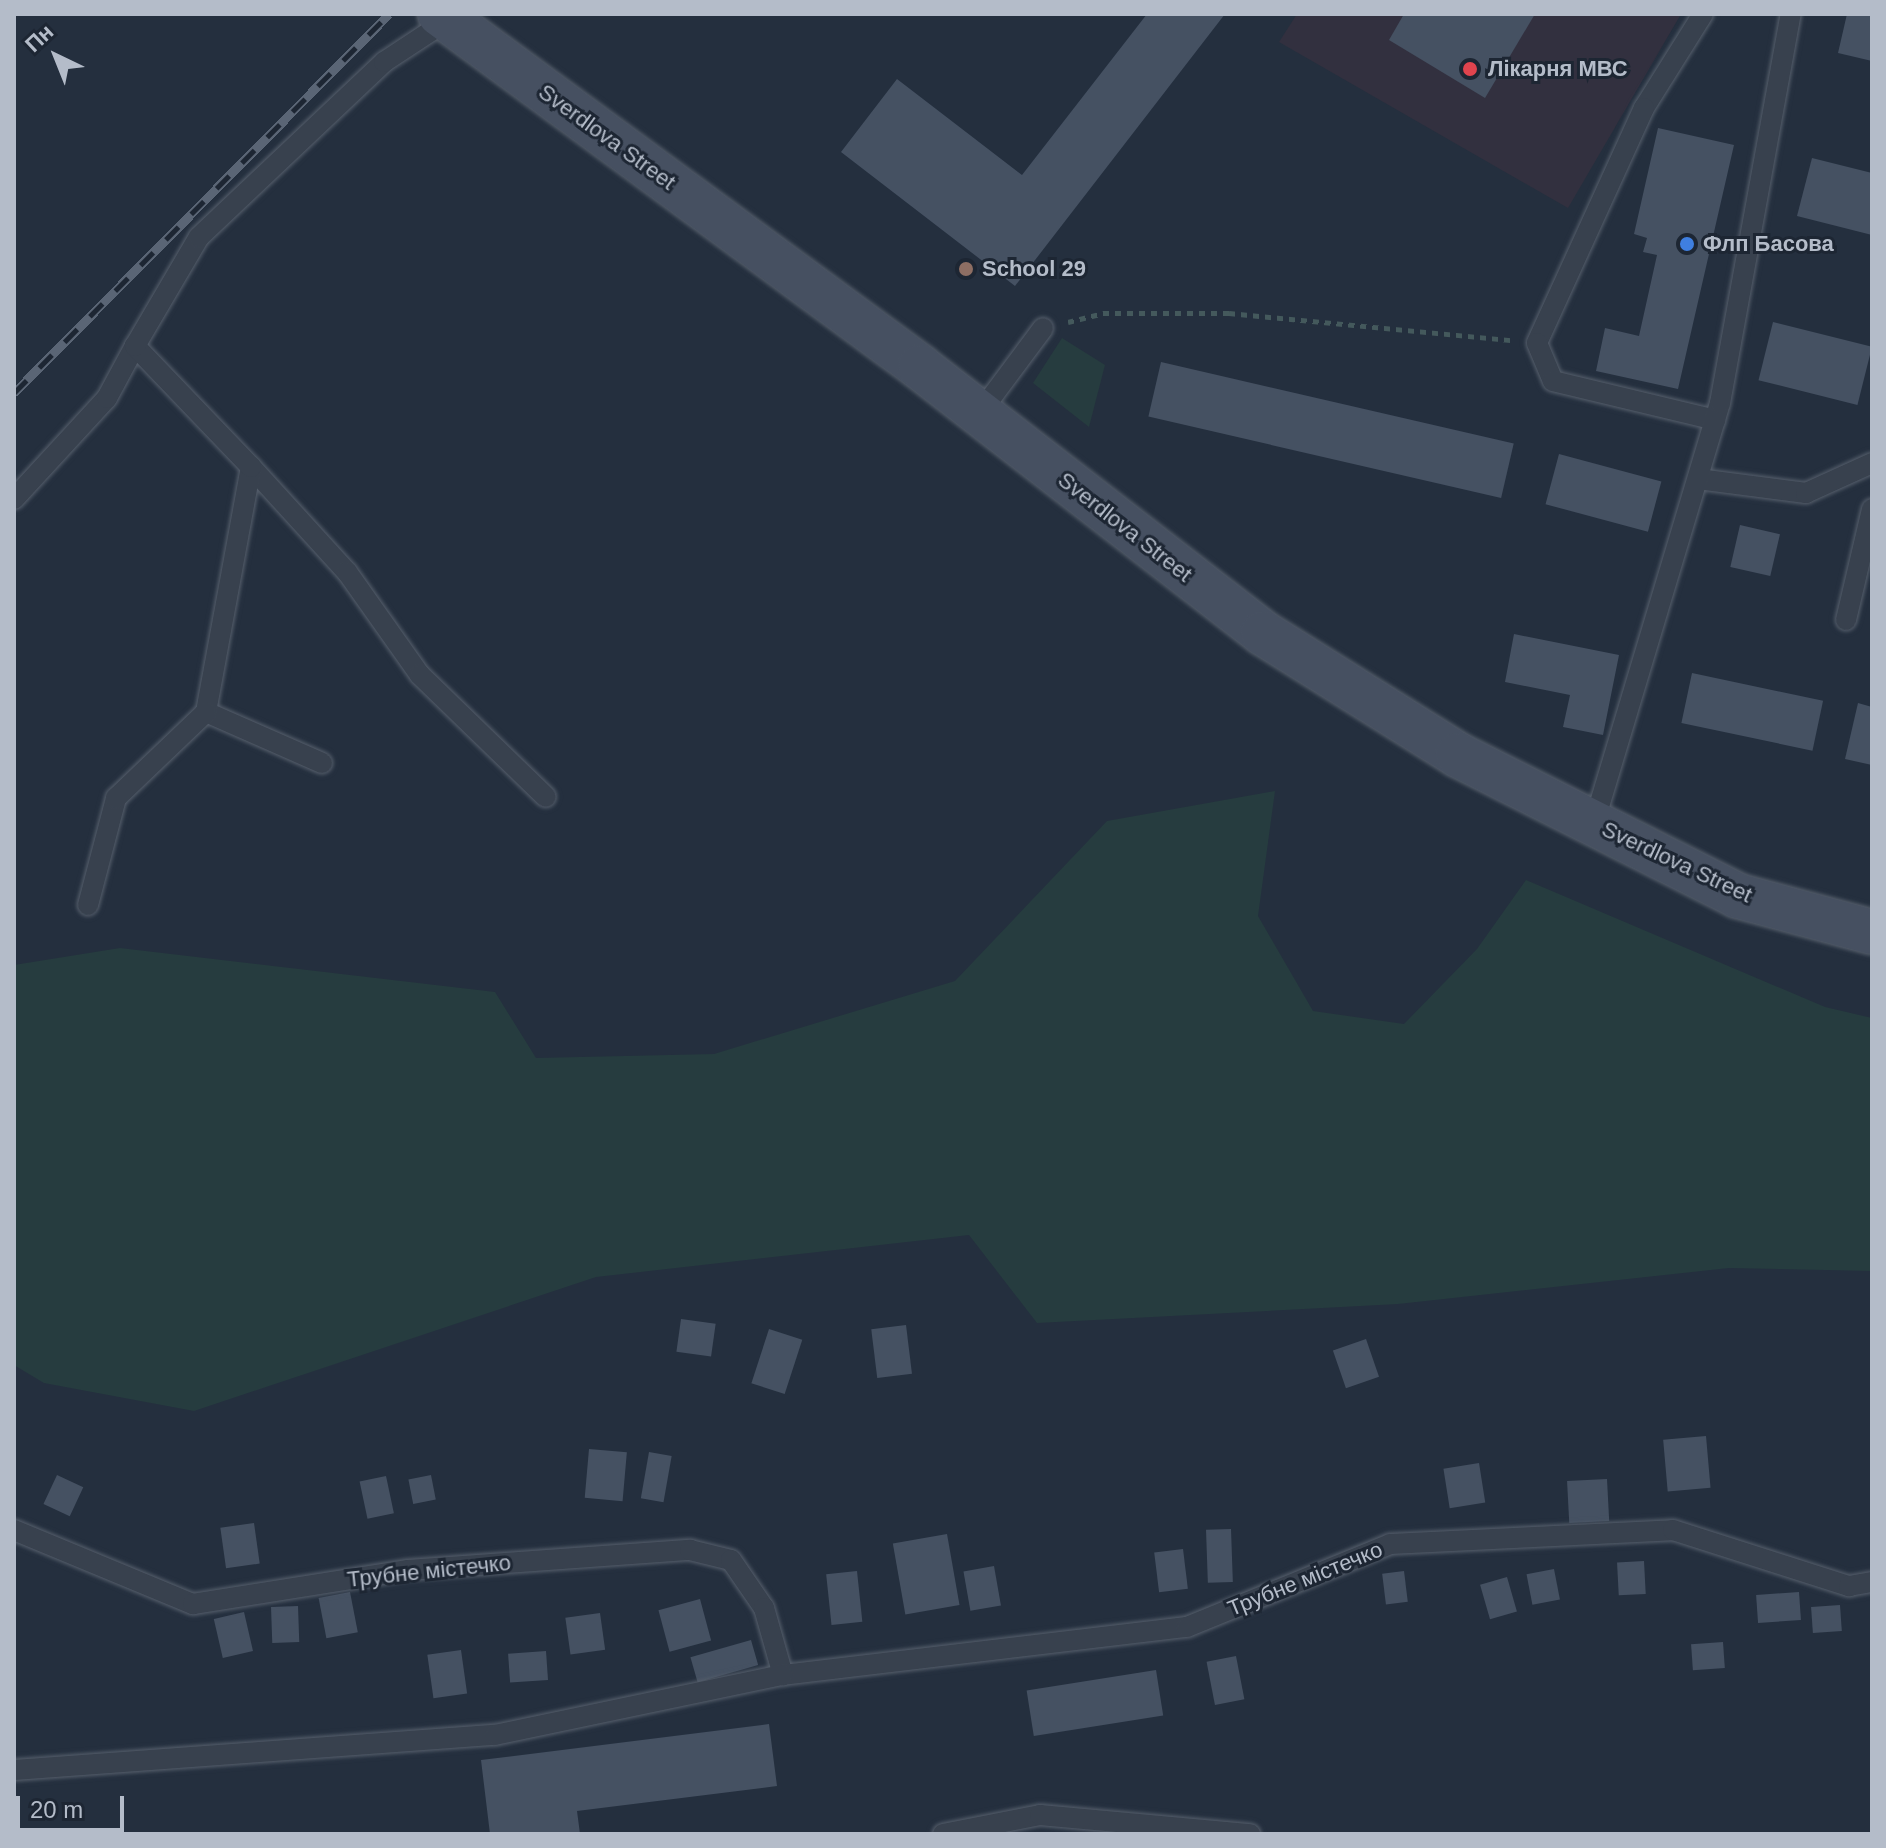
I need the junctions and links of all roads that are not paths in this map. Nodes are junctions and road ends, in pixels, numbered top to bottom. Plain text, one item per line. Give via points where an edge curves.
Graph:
1 (1703, 14) edge
2 (1791, 14) edge
3 (444, 17) edge
4 (1043, 328) road end
5 (135, 346) junction
6 (979, 414) junction
7 (1715, 420) junction
8 (1872, 463) edge
9 (251, 467) junction
10 (1698, 479) junction
11 (14, 499) edge
12 (1872, 509) edge
13 (1846, 620) dead end
14 (206, 712) junction
15 (322, 763) dead end
16 (546, 797) dead end
17 (1594, 823) junction
18 (88, 905) dead end
19 (1872, 932) edge
20 (14, 1530) edge
21 (1872, 1582) edge
22 (783, 1675) junction
23 (14, 1770) edge
24 (1042, 1825) edge
25 (943, 1834) edge
26 (1250, 1834) edge

1 - 7 lane via 1644,108 1537,343 1553,381
2 - 7 lane
3 - 5 lane via 384,62 199,237
3 - 6 street, Sverdlova Street
4 - 6 lane
5 - 9 lane
5 - 11 lane via 107,398
6 - 17 street, Sverdlova Street via 1263,633 1458,755
7 - 10 lane
8 - 10 lane via 1806,493
9 - 14 lane
9 - 16 lane via 347,572 420,675
10 - 17 lane
12 - 13 lane
14 - 15 lane
14 - 18 lane via 116,798
17 - 19 street, Sverdlova Street via 1738,896
20 - 22 lane, Трубне містечко via 193,1604 408,1570 690,1550 731,1560 764,1608
21 - 22 lane, Трубне містечко via 1849,1586 1673,1530 1390,1544 1187,1627
22 - 23 lane, Трубне містечко via 495,1735
24 - 25 lane
24 - 26 lane

